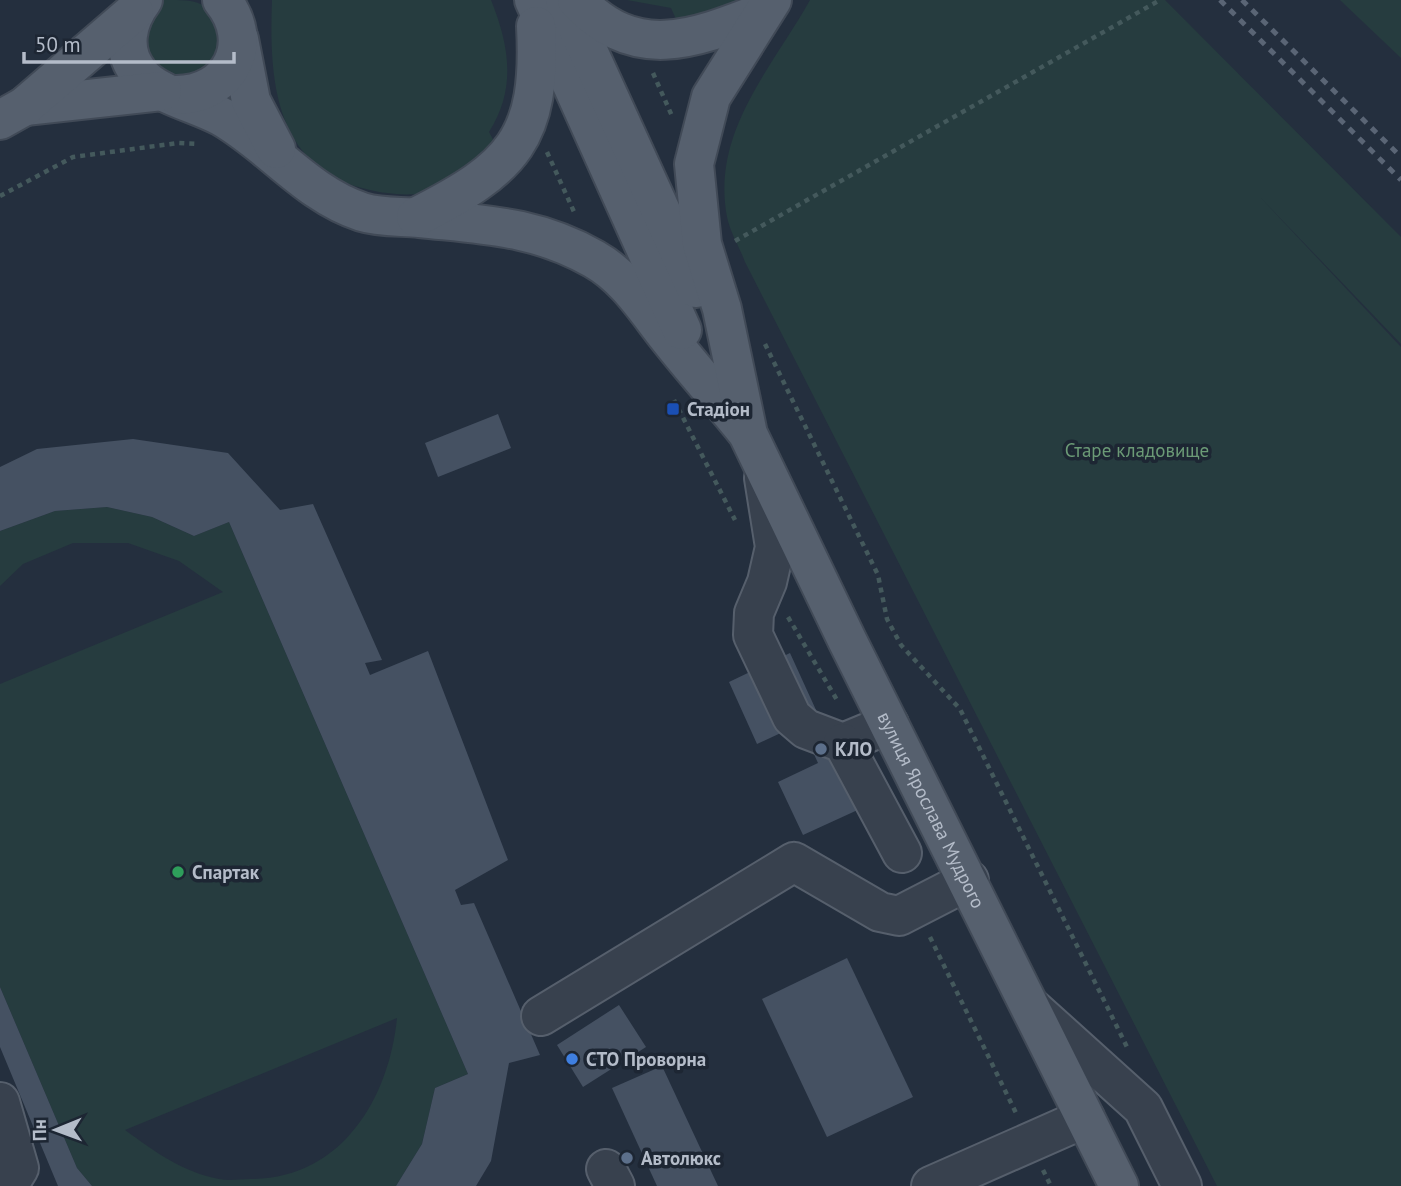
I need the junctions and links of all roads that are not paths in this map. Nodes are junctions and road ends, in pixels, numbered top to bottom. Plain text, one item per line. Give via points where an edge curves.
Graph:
1 (577, 0) edge
2 (545, 1) edge
3 (140, 3) edge
4 (768, 6) edge
5 (233, 15) edge
6 (169, 93) junction
7 (13, 113) edge
8 (285, 163) junction
9 (416, 217) junction
10 (721, 379) junction
11 (755, 448) junction
12 (889, 724) junction
13 (843, 743) junction
14 (902, 853) dead end
15 (969, 880) junction
16 (1031, 1007) junction
17 (541, 1016) dead end
18 (0, 1102) edge
19 (1085, 1118) junction
20 (8, 1186) edge
21 (931, 1186) edge
22 (1119, 1186) edge
23 (1182, 1186) edge

1 - 4 main road via 611,30 652,40 705,35
2 - 9 main road via 531,114 516,145 470,189
2 - 10 main road
3 - 6 main road via 127,42 130,58 148,83
3 - 7 main road
4 - 10 main road via 711,97 694,164 702,244 722,309
5 - 6 main road via 233,64 215,85 202,92
5 - 8 main road via 251,102
6 - 7 main road
6 - 8 main road via 223,118
8 - 9 main road via 312,187 345,205 383,216
9 - 10 main road via 549,236 597,260
10 - 11 main road, вулиця Ярослава Мудрого
11 - 12 main road, вулиця Ярослава Мудрого
11 - 13 lane via 775,547 754,613 753,635 792,717 806,729
12 - 13 lane
12 - 15 main road, вулиця Ярослава Мудрого
13 - 14 lane
15 - 16 main road, вулиця Ярослава Мудрого
15 - 17 lane via 899,916 880,912 794,862
16 - 19 main road, вулиця Ярослава Мудрого
16 - 23 lane via 1143,1108
18 - 20 lane via 19,1168
19 - 21 lane
19 - 22 main road, вулиця Ярослава Мудрого

